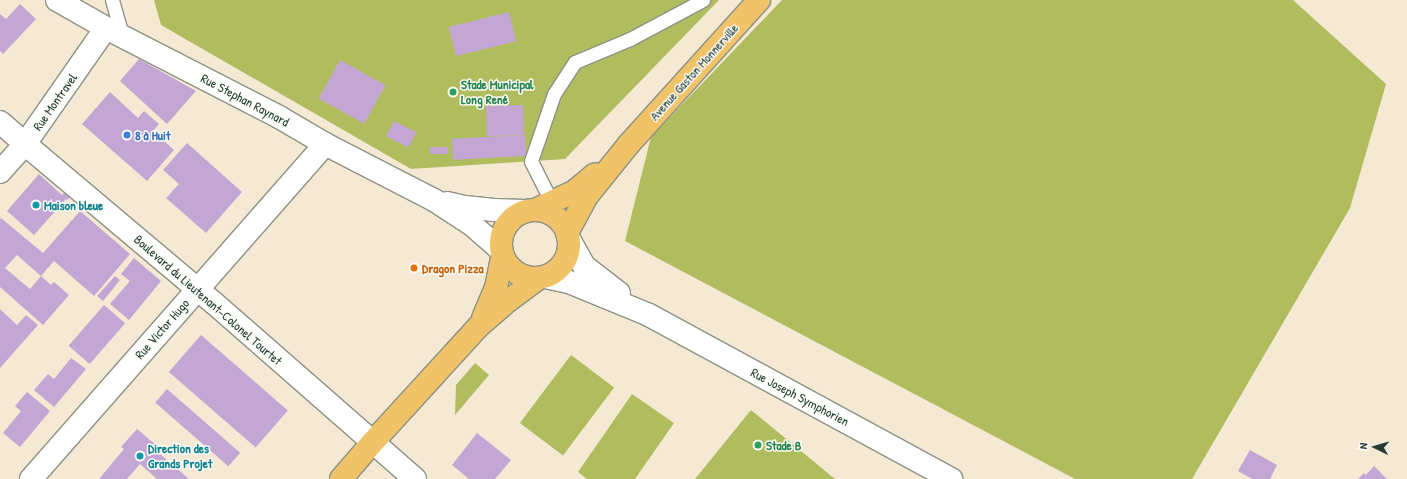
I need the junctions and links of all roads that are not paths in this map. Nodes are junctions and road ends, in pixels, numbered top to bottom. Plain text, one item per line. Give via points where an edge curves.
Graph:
1 (112, 0) edge
2 (703, 0) edge
3 (759, 0) edge
4 (68, 3) edge
5 (114, 32) junction
6 (0, 122) edge
7 (25, 144) junction
8 (325, 144) junction
9 (629, 144) junction
10 (0, 172) edge
11 (434, 200) junction
12 (537, 208) junction
13 (568, 235) junction
14 (501, 253) junction
15 (542, 278) junction
16 (197, 290) junction
17 (649, 315) junction
18 (479, 326) junction
19 (372, 442) junction
20 (31, 479) edge
21 (341, 479) edge
22 (415, 479) edge
23 (952, 479) edge

1 - 5 lane
2 - 12 lane via 630,39 575,62 554,94 531,161
3 - 9 main road, Avenue Gaston Monnerville
4 - 5 street, Rue Stephan Raynard
5 - 7 street, Rue Montravel
5 - 8 street, Rue Stephan Raynard via 279,117
6 - 7 street, Boulevard du Lieutenant-Colonel Tourtet
7 - 10 street, Rue Montravel
7 - 16 street, Boulevard du Lieutenant-Colonel Tourtet
8 - 11 street, Rue Stephan Raynard
8 - 16 street, Rue Victor Hugo
9 - 12 main road, Avenue Gaston Monnerville via 575,191
9 - 13 main road, Avenue Gaston Monnerville via 587,196
11 - 12 street, Rue Stephan Raynard via 465,208
11 - 14 street, Rue Stephan Raynard via 471,224
12 - 13 main road via 551,214
12 - 14 main road via 514,216 506,225 501,237
13 - 15 main road via 569,246 564,261 559,268
13 - 17 street, Rue Joseph Symphorien via 584,266
14 - 15 main road via 512,271 529,278
14 - 18 main road via 496,288
15 - 17 street, Rue Joseph Symphorien via 569,282
15 - 18 main road via 504,304
16 - 19 street, Boulevard du Lieutenant-Colonel Tourtet
16 - 20 street, Rue Victor Hugo
17 - 23 street, Rue Joseph Symphorien
18 - 19 main road
19 - 21 main road
19 - 22 street, Boulevard du Lieutenant-Colonel Tourtet

